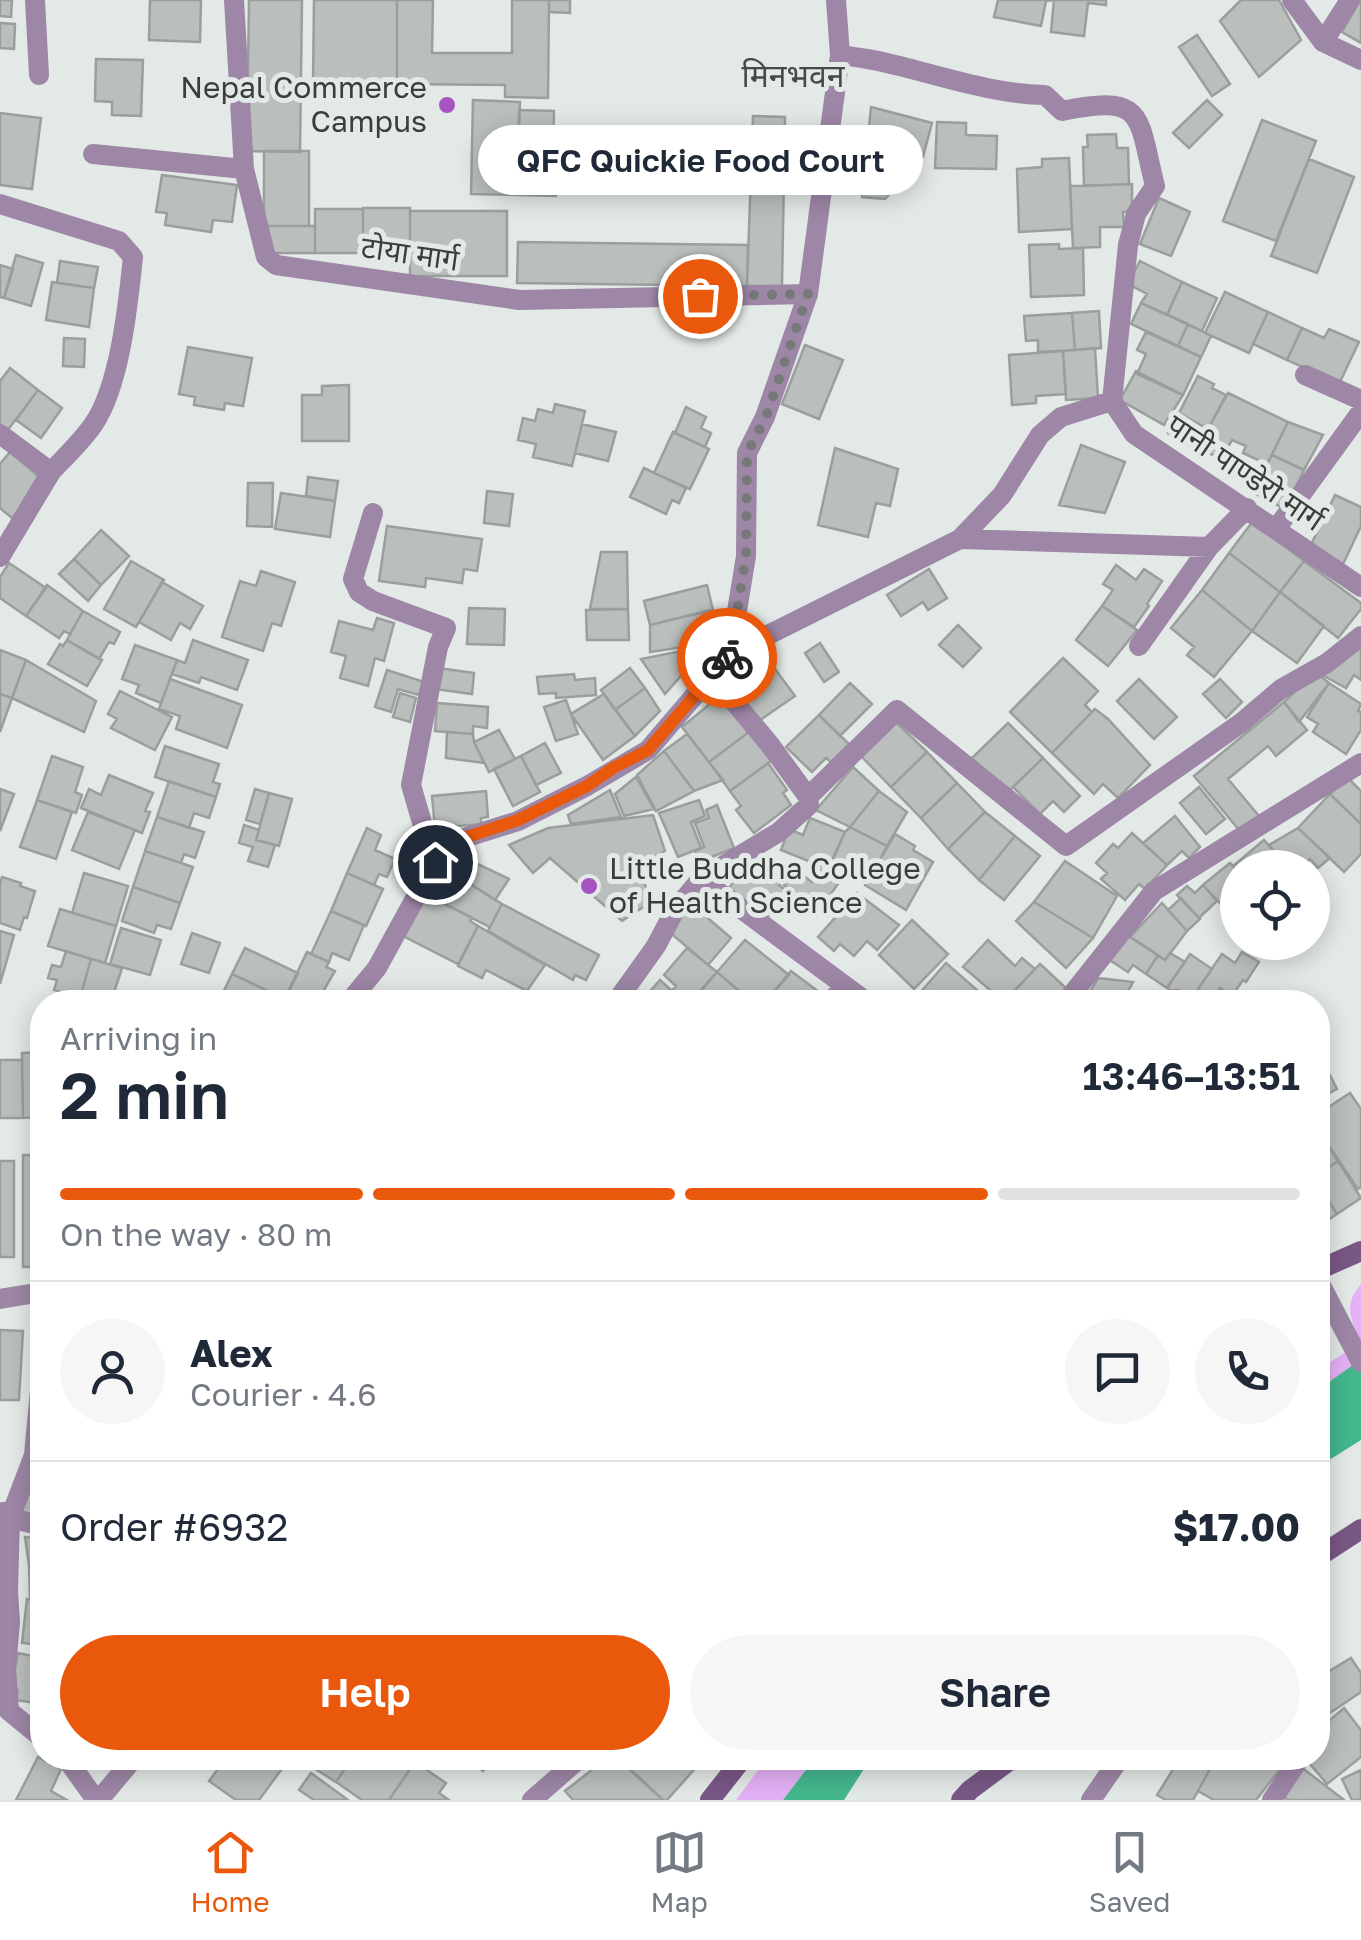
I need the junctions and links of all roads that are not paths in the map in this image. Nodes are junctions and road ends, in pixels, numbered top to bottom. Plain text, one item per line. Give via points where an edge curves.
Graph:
1 (35, 0) edge
2 (234, 0) edge
3 (836, 0) edge
4 (1292, 0) edge
5 (1350, 0) edge
6 (1323, 42) junction
7 (840, 55) junction
8 (1361, 60) edge
9 (39, 75) dead end
10 (92, 154) dead end
11 (244, 169) junction
12 (0, 204) edge
13 (808, 294) junction
14 (1305, 375) dead end
15 (1112, 400) junction
16 (1361, 400) edge
17 (1361, 412) edge
18 (0, 434) edge
19 (51, 472) junction
20 (1247, 508) junction
21 (373, 513) dead end
22 (1276, 528) junction
23 (960, 539) junction
24 (1209, 547) junction
25 (0, 557) edge
26 (1361, 587) edge
27 (1361, 636) edge
28 (1140, 646) dead end
29 (730, 654) junction
30 (1361, 762) edge
31 (808, 797) junction
32 (446, 844) junction
33 (701, 879) junction
34 (845, 986) junction
35 (359, 990) edge
36 (625, 990) edge
37 (841, 990) edge
38 (850, 990) edge
39 (1076, 990) edge
40 (1361, 1251) edge
41 (1330, 1265) edge
42 (30, 1295) edge
43 (0, 1300) edge
44 (1330, 1305) edge
45 (1361, 1362) edge
46 (30, 1463) edge
47 (5, 1513) edge
48 (30, 1522) edge
49 (1361, 1528) edge
50 (1330, 1548) edge
51 (30, 1728) edge
52 (75, 1770) edge
53 (124, 1770) edge
54 (566, 1770) edge
55 (734, 1770) edge
56 (997, 1770) edge
57 (1114, 1770) edge
58 (1292, 1770) edge
59 (1102, 1796) edge
60 (98, 1800) edge
61 (532, 1800) edge
62 (710, 1800) edge
63 (961, 1800) edge
64 (1272, 1800) edge

1 - 9 street
2 - 11 street, टोया मार्ग
3 - 7 street
4 - 6 street
5 - 6 street
6 - 8 street
7 - 13 street
7 - 15 street via 1045,95 1062,111 1124,106 1138,119 1154,186 1136,214 1128,245
10 - 11 street
11 - 13 street, टोया मार्ग via 266,257 276,265 519,300
12 - 19 street via 119,241 133,257 108,398
13 - 29 street via 747,453 746,556
14 - 16 street
15 - 20 street, पानी पाण्डेरो मार्ग via 1134,434
15 - 23 street via 1061,418 1040,435 1002,494
17 - 22 street
18 - 19 street
19 - 25 street
20 - 22 street, पानी पाण्डेरो मार्ग
20 - 24 street
21 - 32 street via 353,579 359,592 446,628 410,785 423,826
22 - 26 street, पानी पाण्डेरो मार्ग
23 - 24 street
23 - 29 street
24 - 28 street
27 - 31 street via 1066,846 897,710
29 - 31 street via 720,686
29 - 32 street via 648,750 518,820
30 - 39 street via 1154,891
31 - 33 street via 809,805 779,832
32 - 35 street
33 - 34 street
33 - 36 street
34 - 37 street
34 - 38 street
40 - 41 main road
42 - 43 street
44 - 45 street
46 - 47 street
47 - 48 street
47 - 51 street via 9,1710
49 - 50 main road
52 - 60 street
53 - 60 street
54 - 61 street
55 - 62 main road
56 - 63 main road
57 - 59 street
58 - 64 street

